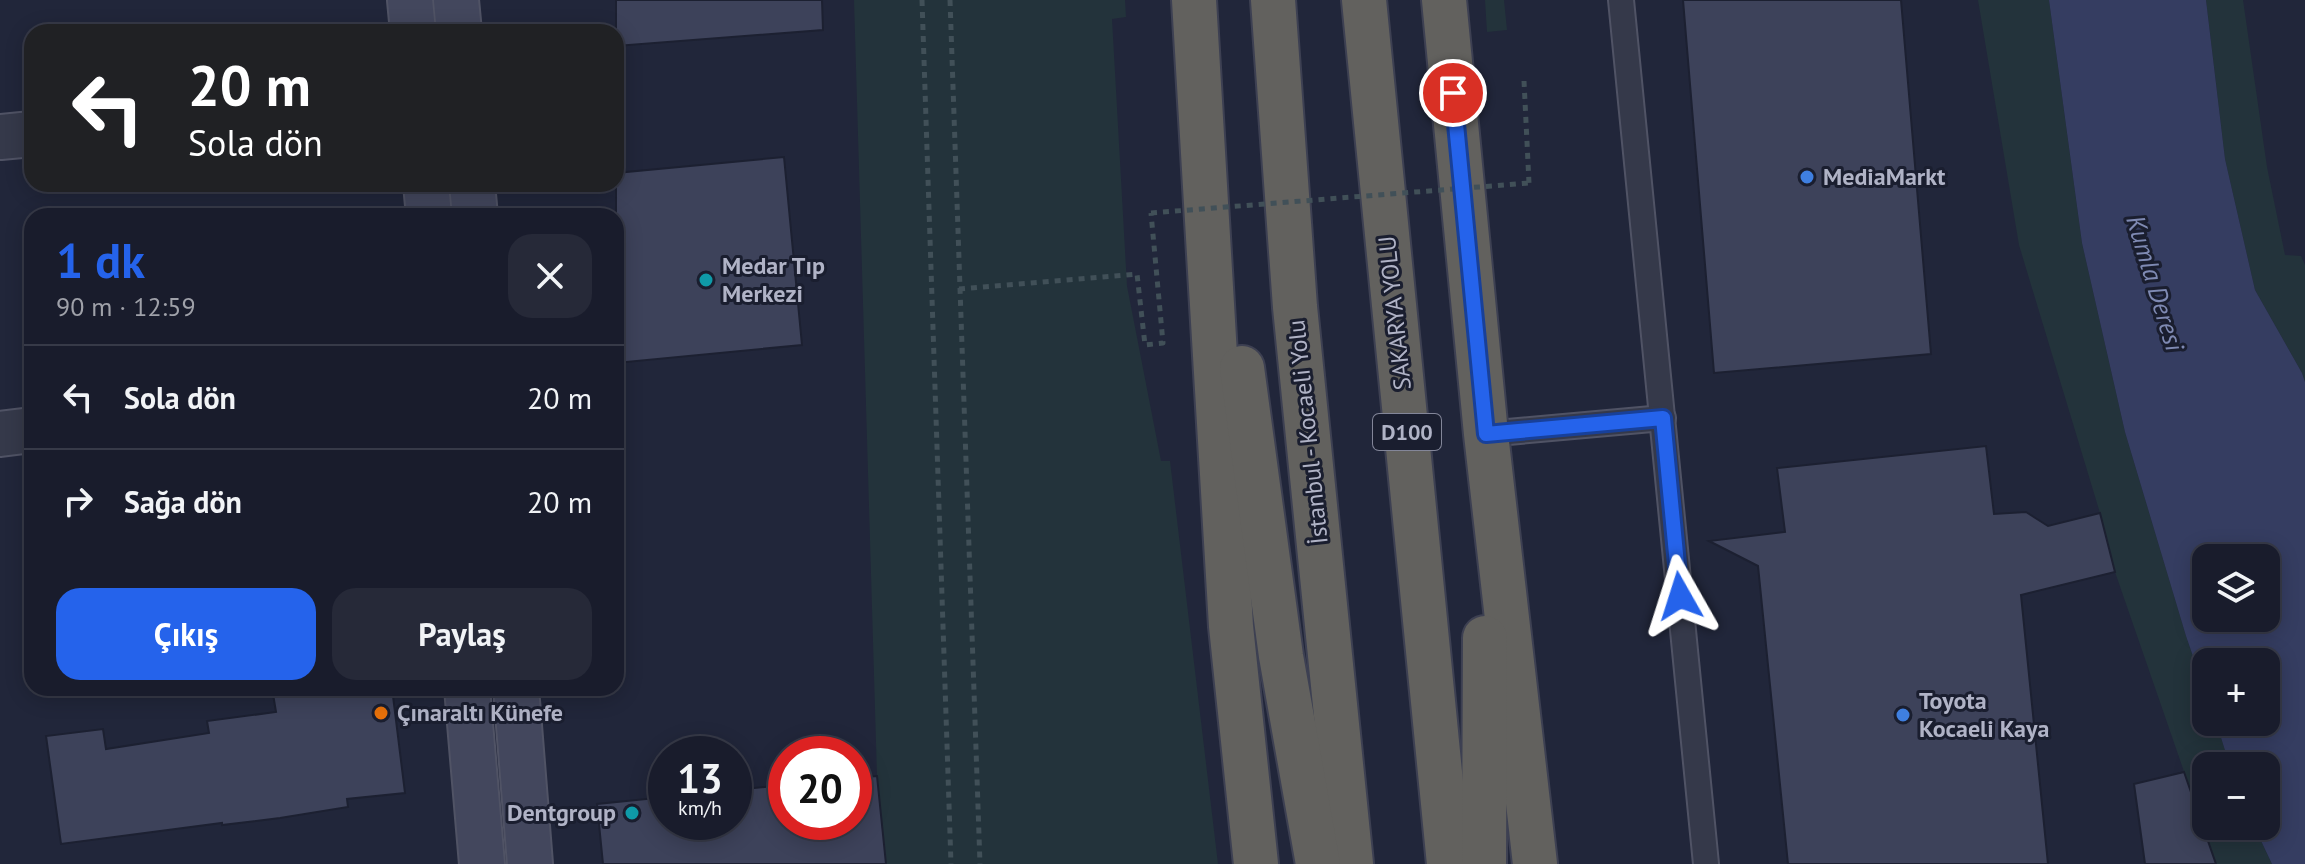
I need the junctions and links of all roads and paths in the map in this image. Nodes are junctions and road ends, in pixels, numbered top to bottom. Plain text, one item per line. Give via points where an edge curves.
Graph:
1 (410, 0) edge
2 (456, 0) edge
3 (922, 0) edge
4 (950, 0) edge
5 (1273, 0) edge
6 (1364, 0) edge
7 (1444, 0) edge
8 (1621, 0) edge
9 (1194, 10) edge
10 (412, 24) edge
11 (458, 24) edge
12 (1524, 81) dead end
13 (24, 135) edge
14 (0, 137) edge
15 (959, 289) junction
16 (1663, 418) junction
17 (24, 431) edge
18 (0, 434) edge
19 (1486, 434) junction
20 (468, 696) edge
21 (517, 696) edge
22 (482, 864) edge
23 (530, 864) edge
24 (951, 864) edge
25 (980, 864) edge
26 (1256, 864) edge
27 (1318, 864) edge
28 (1351, 864) edge
29 (1449, 864) edge
30 (1484, 864) edge
31 (1535, 864) edge
32 (1706, 864) edge

1 - 10 main road
2 - 11 main road
3 - 24 path
4 - 15 path
5 - 28 highway, İstanbul - Kocaeli Yolu via 1297,323
6 - 29 highway, SAKARYA YOLU / D100
7 - 19 highway
8 - 16 lane
9 - 26 highway via 1231,626
9 - 27 highway via 1281,656
12 - 15 path, bridge via 1529,183 1151,213 1163,343 1145,345 1137,274
13 - 14 street
15 - 25 path
16 - 19 lane
16 - 32 lane
17 - 18 street
19 - 30 highway
19 - 31 highway
20 - 22 main road
21 - 23 main road

